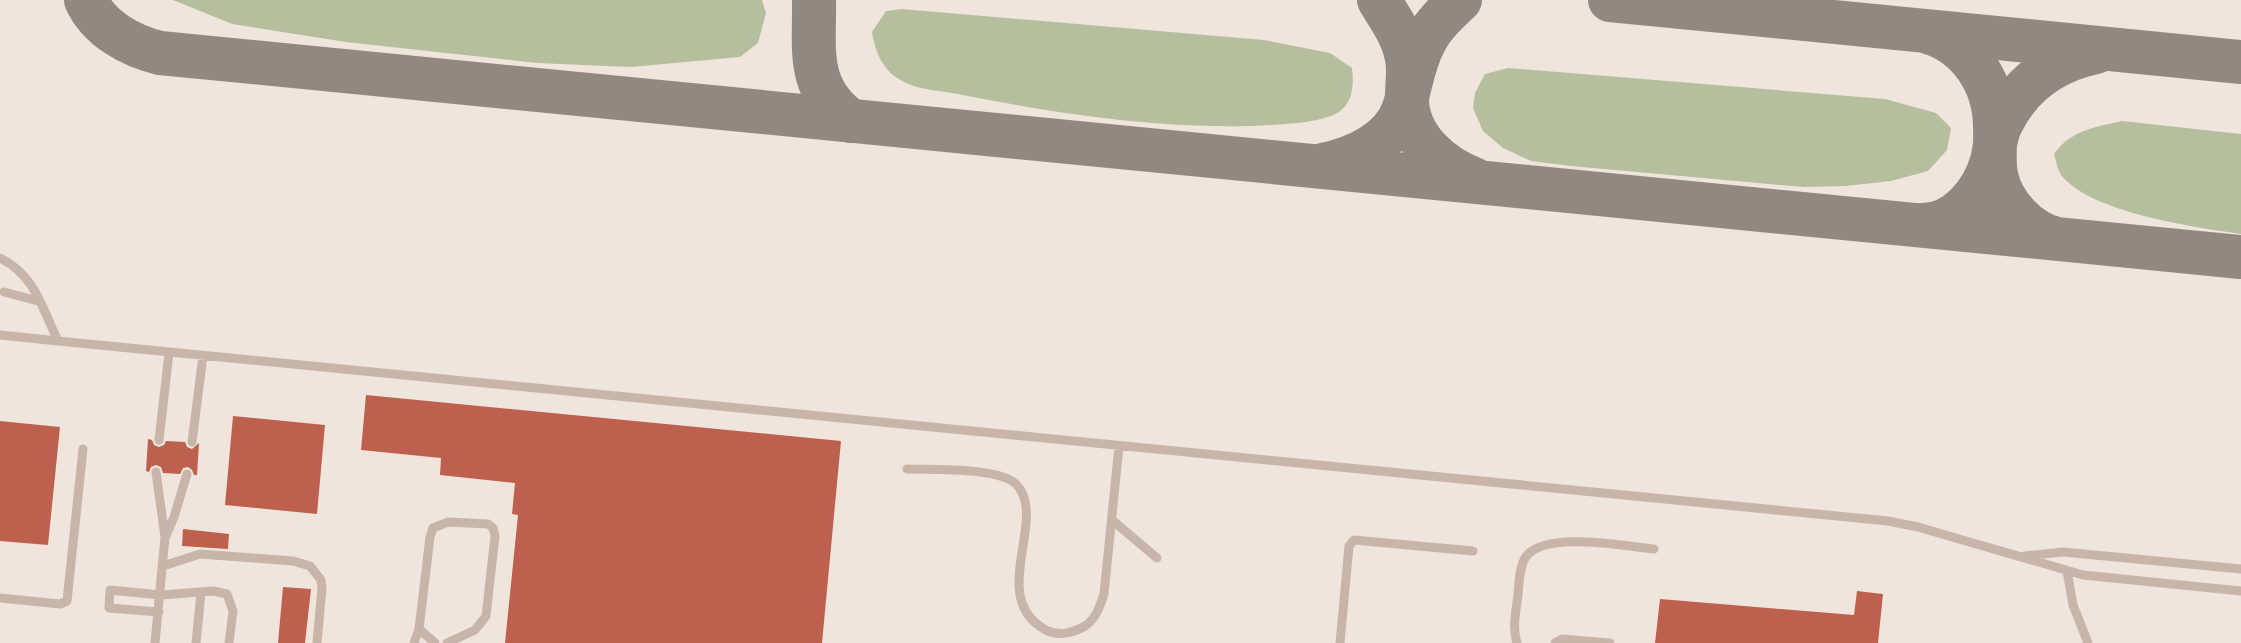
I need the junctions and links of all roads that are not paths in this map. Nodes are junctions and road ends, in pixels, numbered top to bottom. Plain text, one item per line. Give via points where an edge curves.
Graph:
1 (0, 258) edge
2 (4, 292) dead end
3 (38, 301) junction
4 (0, 335) edge
5 (58, 341) junction
6 (169, 353) junction
7 (203, 356) junction
8 (159, 440) dead end
9 (192, 442) dead end
10 (1119, 446) junction
11 (83, 449) dead end
12 (907, 469) dead end
13 (156, 472) dead end
14 (187, 474) dead end
15 (1112, 520) junction
16 (165, 537) junction
17 (1654, 549) dead end
18 (1473, 551) dead end
19 (2023, 556) junction
20 (1157, 558) dead end
21 (163, 566) junction
22 (2241, 569) edge
23 (2067, 571) junction
24 (2241, 591) edge
25 (201, 593) junction
26 (161, 595) junction
27 (0, 598) edge
28 (159, 612) junction
29 (419, 629) junction
30 (155, 643) edge
31 (196, 643) edge
32 (229, 643) edge
33 (317, 643) edge
34 (414, 643) edge
35 (435, 643) edge
36 (447, 643) edge
37 (1340, 643) edge
38 (1517, 643) edge
39 (1555, 643) edge
40 (1610, 643) edge
41 (2088, 643) edge

1 - 3 lane via 29,279
2 - 3 lane
3 - 5 lane
4 - 5 lane
5 - 6 lane
6 - 7 lane
6 - 8 lane
7 - 9 lane
7 - 10 lane
10 - 15 lane
10 - 19 lane via 1888,521
11 - 27 lane via 67,601
12 - 15 lane via 990,474 1016,484 1026,502 1021,603 1026,615 1049,632 1076,631 1099,610
13 - 16 lane
14 - 16 lane
15 - 20 lane
16 - 21 lane
17 - 38 lane via 1566,541 1534,549 1520,572
18 - 37 lane via 1354,540 1349,546
19 - 22 lane via 2063,552
19 - 23 lane
21 - 26 lane
21 - 33 lane via 200,554 310,566 322,588
23 - 24 lane
23 - 41 lane via 2073,606
25 - 26 lane
25 - 31 lane
25 - 32 lane via 218,591 230,598
26 - 28 lane
26 - 28 lane via 110,590 109,608
28 - 30 lane
29 - 34 lane
29 - 35 lane
29 - 36 lane via 433,528 448,522 488,524 495,536 486,616 475,630
39 - 40 lane via 1562,639

